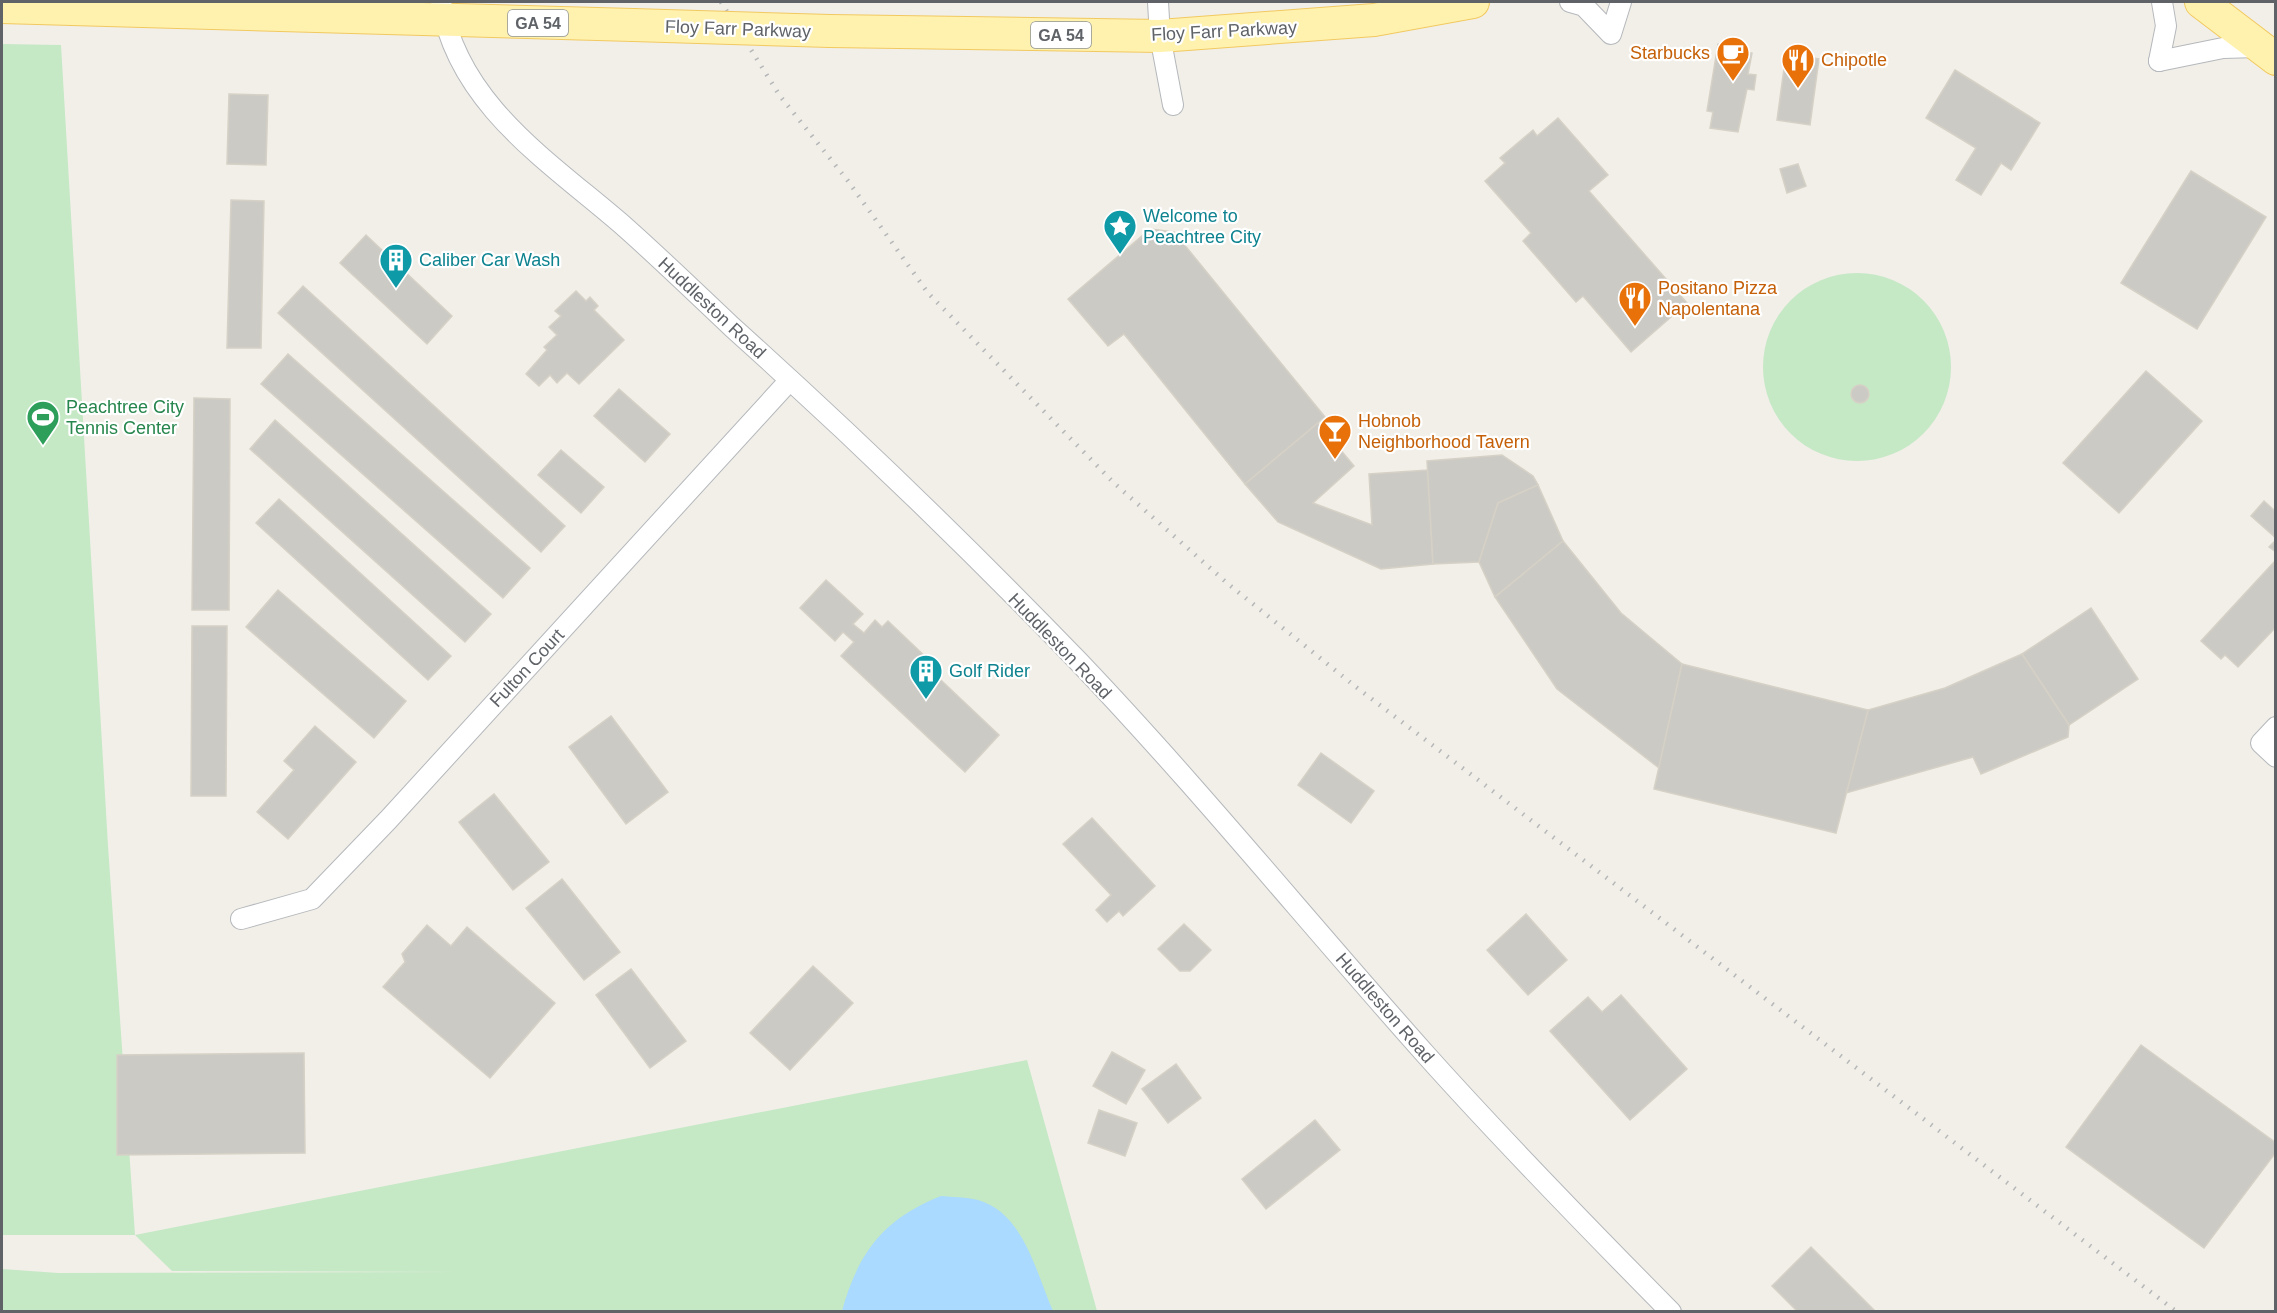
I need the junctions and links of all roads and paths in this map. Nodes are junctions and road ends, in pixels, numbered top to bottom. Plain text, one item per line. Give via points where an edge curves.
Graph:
1 (1158, 2) edge
2 (1473, 2) edge
3 (1570, 2) edge
4 (1621, 2) edge
5 (2162, 2) edge
6 (2201, 2) edge
7 (2, 7) edge
8 (443, 11) edge
9 (1160, 36) junction
10 (2267, 53) edge
11 (1173, 105) dead end
12 (790, 380) junction
13 (2276, 727) edge
14 (2276, 756) edge
15 (241, 919) dead end
16 (1671, 1311) edge

1 - 9 street
2 - 9 main road, Floy Farr Parkway / GA 54 via 1374,20
3 - 4 street via 1584,6 1611,34
5 - 10 street via 2166,26 2159,61 2223,48
6 - 10 main road
7 - 8 main road, Floy Farr Parkway / GA 54
8 - 9 main road, Floy Farr Parkway / GA 54, bridge via 633,26
8 - 12 street, Huddleston Road via 475,86 504,121
9 - 11 street
12 - 15 street, Fulton Court via 312,899
12 - 16 street, Huddleston Road via 942,524 1078,662 1428,1057
13 - 14 street via 2261,743

